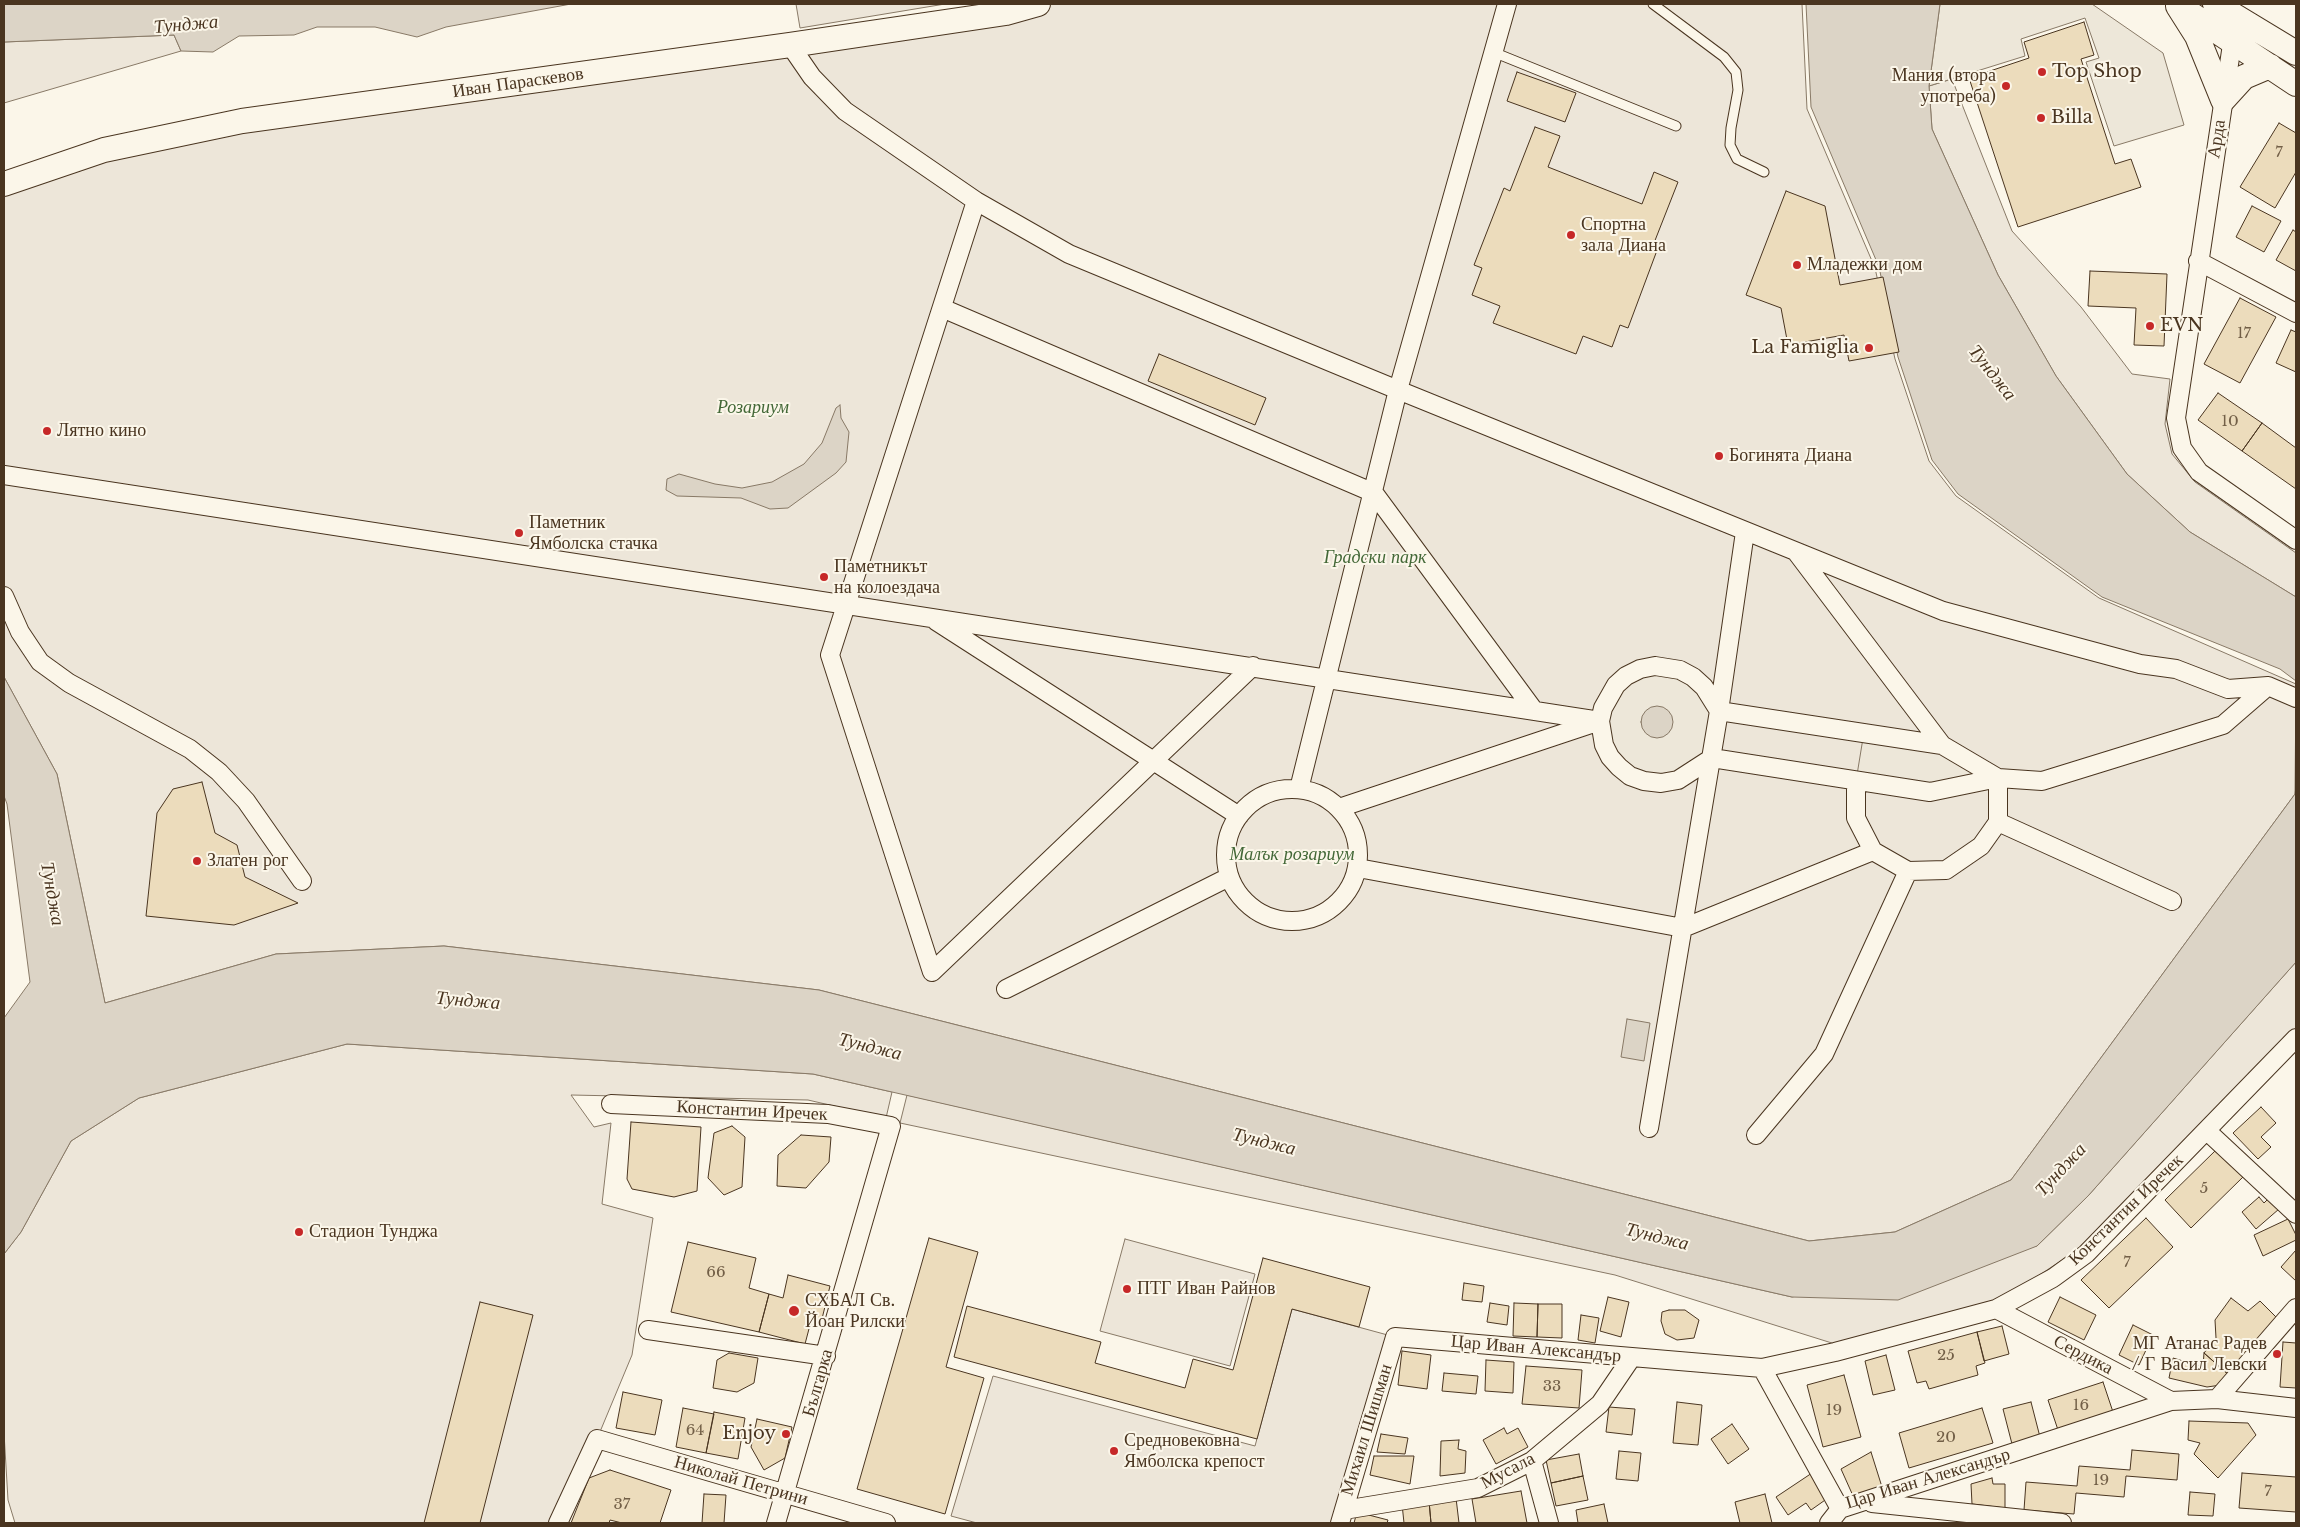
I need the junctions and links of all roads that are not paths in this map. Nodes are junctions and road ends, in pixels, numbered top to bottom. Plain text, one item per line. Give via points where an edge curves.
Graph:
1 (1038, 4) edge
2 (1507, 4) edge
3 (1653, 4) edge
4 (2215, 4) edge
5 (2176, 5) edge
6 (2236, 16) junction
7 (2232, 40) junction
8 (790, 45) junction
9 (1493, 52) junction
10 (2296, 53) edge
11 (2270, 66) junction
12 (2296, 84) edge
13 (2223, 100) junction
14 (1676, 126) dead end
15 (1764, 172) dead end
16 (4, 184) edge
17 (976, 201) junction
18 (2198, 261) junction
19 (942, 308) junction
20 (2296, 313) edge
21 (1398, 390) junction
22 (4, 475) edge
23 (1374, 493) junction
24 (1746, 532) junction
25 (2296, 540) edge
26 (1796, 553) junction
27 (4, 596) edge
28 (846, 604) junction
29 (929, 616) junction
30 (1253, 666) junction
31 (1328, 678) junction
32 (2268, 686) junction
33 (2296, 698) edge
34 (1533, 709) junction
35 (1719, 711) junction
36 (1600, 721) junction
37 (1942, 745) junction
38 (1712, 758) junction
39 (1155, 761) junction
40 (1998, 778) junction
41 (1856, 781) junction
42 (1300, 789) junction
43 (1339, 808) junction
44 (1239, 816) junction
45 (1998, 822) junction
46 (1873, 852) junction
47 (1358, 868) junction
48 (1908, 871) junction
49 (1229, 877) junction
50 (302, 881) dead end
51 (2172, 901) dead end
52 (1683, 928) junction
53 (1006, 988) dead end
54 (2296, 1038) edge
55 (611, 1104) dead end
56 (891, 1126) joint
57 (1649, 1128) dead end
58 (2207, 1131) junction
59 (1756, 1135) dead end
60 (2296, 1214) edge
61 (1996, 1308) junction
62 (2296, 1308) edge
63 (648, 1330) dead end
64 (1395, 1337) joint
65 (826, 1356) junction
66 (1632, 1357) junction
67 (1762, 1368) junction
68 (2217, 1399) junction
69 (2170, 1401) junction
70 (2296, 1408) edge
71 (1532, 1461) junction
72 (785, 1494) junction
73 (1866, 1502) junction
74 (1840, 1509) junction
75 (1342, 1517) edge
76 (558, 1523) edge
77 (776, 1523) edge
78 (886, 1523) edge
79 (1549, 1523) edge
80 (1829, 1523) edge
81 (2062, 1523) edge

1 - 8 street, Иван Параскевов via 1006,13
2 - 9 street
3 - 15 lane via 1724,57 1736,72 1738,90 1730,145 1737,159
4 - 6 street
5 - 7 street
5 - 13 street via 2197,36
6 - 7 street, Арда
6 - 10 street
7 - 11 street
7 - 13 street, Арда
8 - 16 street, Иван Параскевов via 242,121 104,150
8 - 17 street via 812,77 845,111
9 - 14 lane
9 - 21 street
11 - 12 street
11 - 13 street via 2244,77
13 - 18 street, Арда
17 - 19 street
17 - 21 street via 1069,254
18 - 20 street
18 - 25 street, Арда via 2176,418 2182,448 2199,472
19 - 23 street
19 - 28 street
21 - 23 street
21 - 24 street
22 - 28 street
23 - 31 street
23 - 34 street
24 - 26 street
24 - 35 street
26 - 32 street via 1943,611 2140,664 2176,669 2228,689
26 - 37 street
27 - 50 street via 20,632 40,662 69,683 190,749 219,772 246,801
28 - 29 street
28 - 39 street via 830,655 932,972
29 - 30 street
29 - 39 street
30 - 31 street
30 - 39 street
31 - 34 street
31 - 42 street
32 - 33 street
32 - 40 street via 2223,725 2042,781
34 - 36 street
35 - 36 street via 1704,687 1693,677 1680,670 1655,666 1640,669 1616,685 1603,708
35 - 37 street
35 - 38 street
36 - 38 street via 1604,745 1610,757 1630,776 1644,781 1678,780
36 - 43 street
37 - 40 street
38 - 41 street
38 - 52 street
39 - 44 street
40 - 41 street via 1930,792
40 - 45 street
41 - 46 street via 1856,818
42 - 43 street via 1322,795
42 - 44 street via 1276,790 1255,800
43 - 47 street via 1352,825 1358,846
44 - 49 street via 1229,834 1225,856
45 - 48 street via 1981,846 1946,870
45 - 51 street
46 - 48 street
46 - 52 street
47 - 49 street via 1350,888 1336,905 1318,916 1297,921 1276,919 1256,911 1240,896
47 - 52 street
48 - 59 street via 1824,1054
49 - 53 street
52 - 57 street
54 - 58 street, Константин Иречек
55 - 56 street, Константин Иречек via 828,1114
56 - 65 street, Българка
58 - 60 street
58 - 61 street, Константин Иречек via 2086,1254 2053,1278
61 - 67 street, Константин Иречек
61 - 69 street, Сердика
62 - 68 street
63 - 65 street
64 - 66 street, Цар Иван Александър
64 - 75 street, Михаил Шишман
65 - 72 street, Българка
66 - 67 street, Цар Иван Александър
66 - 71 street, Мусала via 1600,1404
67 - 74 street, Цар Иван Александър
68 - 69 street, Цар Иван Александър
68 - 70 street, Цар Иван Александър
69 - 73 street, Цар Иван Александър
71 - 75 street, Мусала via 1478,1488
71 - 79 street
72 - 76 street, Николай Петрини via 597,1439
72 - 77 street, Българка
72 - 78 street, Николай Петрини
73 - 74 street, Цар Иван Александър
73 - 81 street
74 - 80 street

